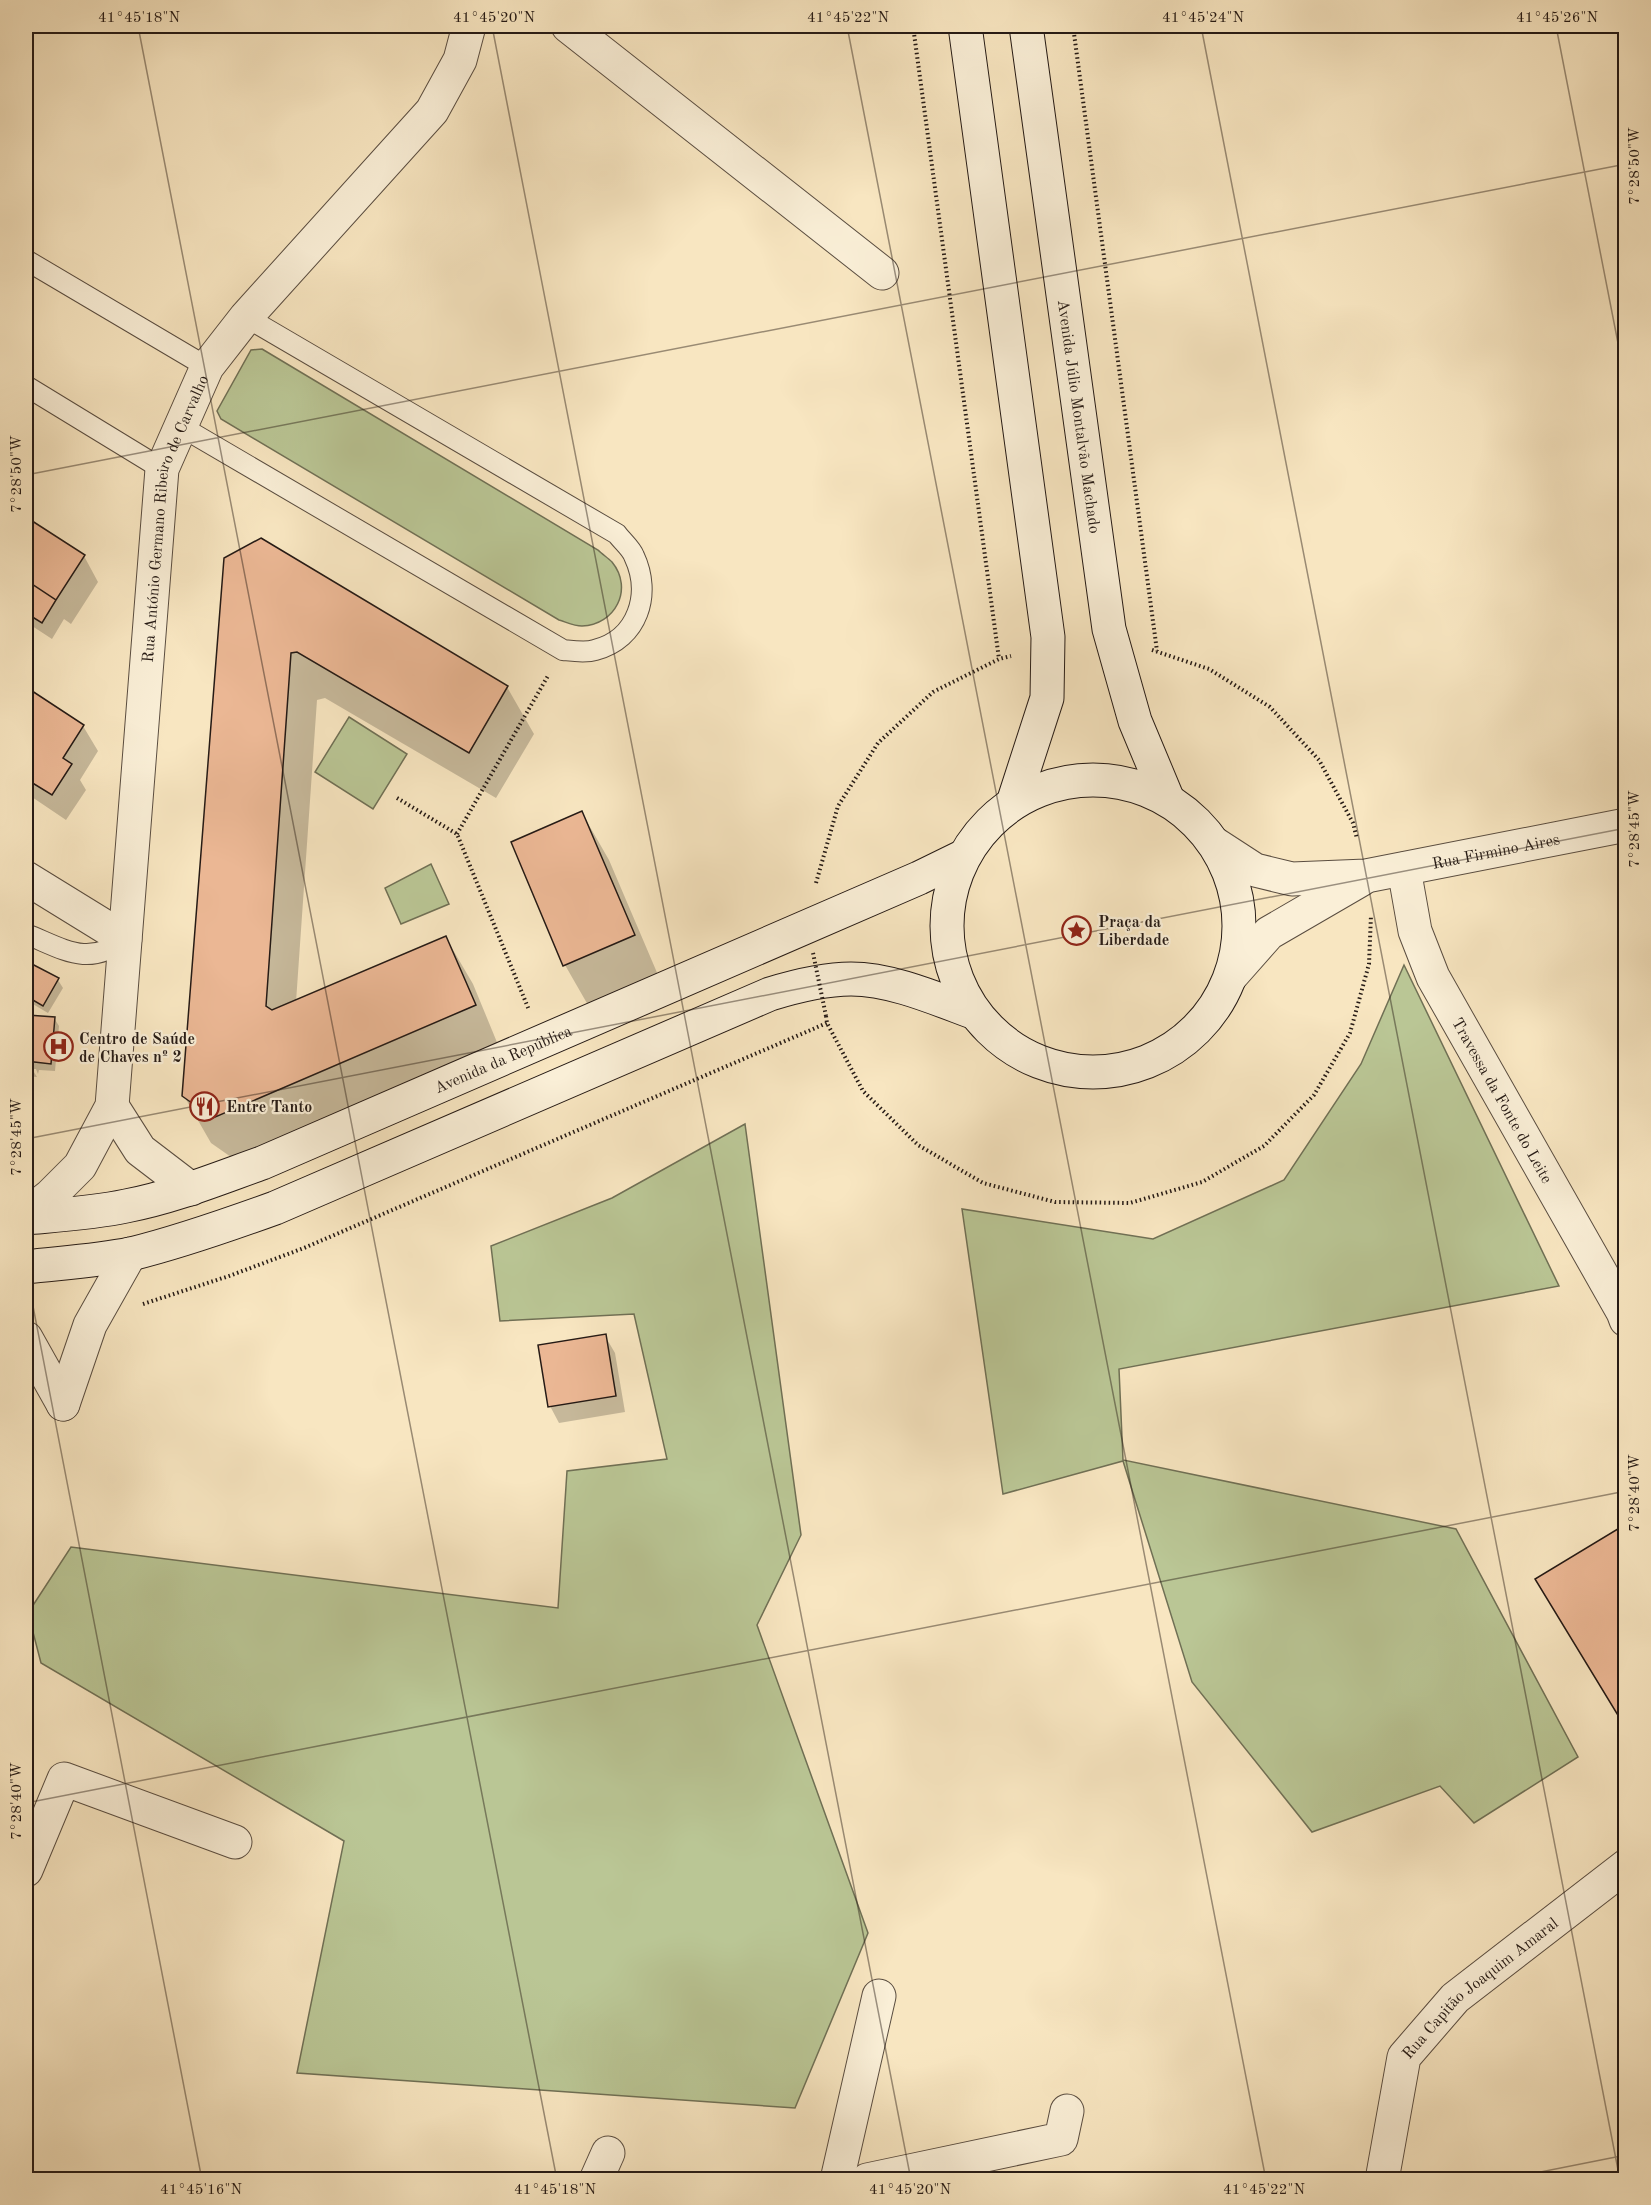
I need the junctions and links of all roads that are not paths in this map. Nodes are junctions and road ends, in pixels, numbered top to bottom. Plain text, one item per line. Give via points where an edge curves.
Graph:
1 (469, 26) edge
2 (568, 26) edge
3 (965, 26) edge
4 (1026, 26) edge
5 (26, 260) edge
6 (882, 273) dead end
7 (246, 317) junction
8 (207, 367) junction
9 (26, 386) edge
10 (180, 426) junction
11 (162, 469) junction
12 (1168, 800) junction
13 (1013, 803) junction
14 (1626, 825) edge
15 (1215, 844) junction
16 (964, 856) junction
17 (1404, 869) junction
18 (1366, 876) junction
19 (26, 878) edge
20 (26, 934) edge
21 (125, 939) junction
22 (1231, 976) junction
23 (975, 1013) junction
24 (112, 1106) junction
25 (191, 1189) junction
26 (26, 1216) edge
27 (130, 1254) junction
28 (26, 1266) edge
29 (1626, 1320) edge
30 (26, 1338) edge
31 (235, 1842) dead end
32 (1626, 1866) edge
33 (26, 1870) edge
34 (879, 1996) dead end
35 (1067, 2111) dead end
36 (837, 2180) edge
37 (867, 2180) edge
38 (1382, 2180) edge

1 - 7 street, Rua António Germano Ribeiro de Carvalho via 460,60 432,111
2 - 6 street
3 - 13 street via 1048,637 1047,698
4 - 12 street, Avenida Júlio Montalvão Machado via 1109,629 1135,722
5 - 8 lane
7 - 8 street, Rua António Germano Ribeiro de Carvalho
7 - 10 lane via 616,534 634,555 642,584 637,619 616,642 593,651 562,650
8 - 10 street, Rua António Germano Ribeiro de Carvalho
9 - 11 lane
10 - 11 street, Rua António Germano Ribeiro de Carvalho
11 - 21 street, Rua António Germano Ribeiro de Carvalho
12 - 13 street via 1131,783 1090,778 1050,785
12 - 15 street via 1194,819
13 - 16 street via 985,826
14 - 17 street, Rua Firmino Aires
15 - 18 street via 1255,870 1292,879
15 - 22 street via 1234,886 1240,931
16 - 23 street via 950,895 947,936 955,976
16 - 25 street, Avenida da República via 262,1162
17 - 18 street, Rua Firmino Aires
17 - 29 street, Travessa da Fonte do Leite via 1415,931 1433,977
18 - 22 street via 1269,933
19 - 21 street
20 - 21 lane via 83,955 105,953
21 - 24 street, Rua António Germano Ribeiro de Carvalho
22 - 23 street via 1210,1016 1177,1047 1136,1067 1091,1073 1047,1065 1007,1045
23 - 27 street via 900,986 852,979 803,984 770,994 275,1208
24 - 25 street via 140,1150
24 - 26 street, Rua António Germano Ribeiro de Carvalho via 80,1166
25 - 26 street, Avenida da República via 127,1206
27 - 28 street
27 - 30 street via 90,1325 63,1404
31 - 33 street via 64,1779
32 - 38 street, Rua Capitão Joaquim Amaral via 1455,1998 1404,2056
34 - 36 street
35 - 37 street via 1061,2139

